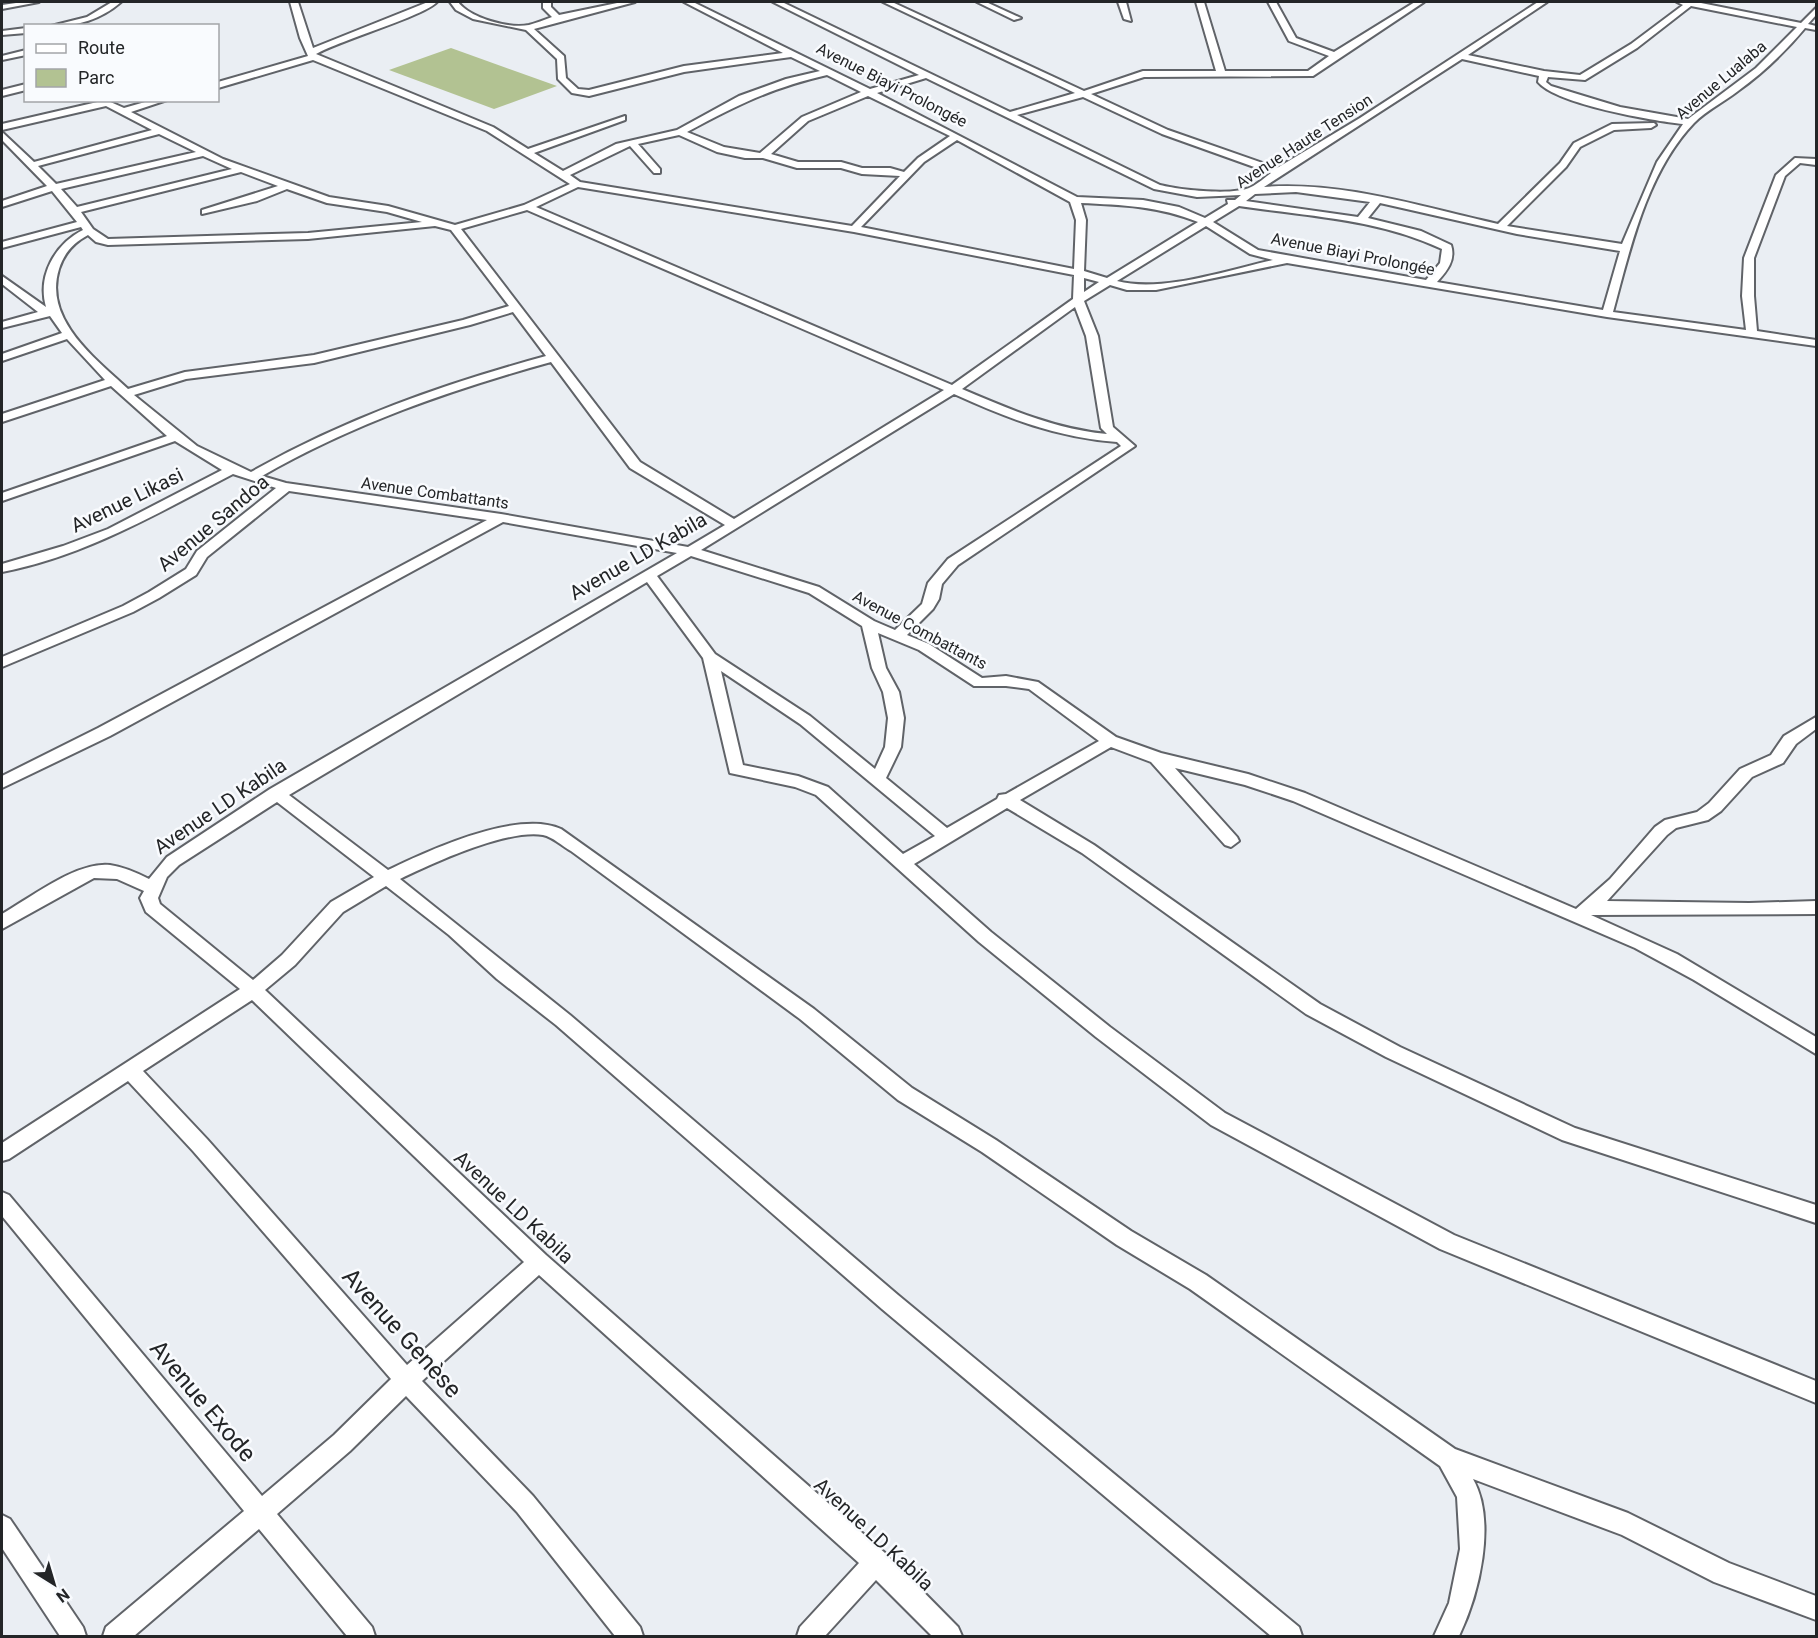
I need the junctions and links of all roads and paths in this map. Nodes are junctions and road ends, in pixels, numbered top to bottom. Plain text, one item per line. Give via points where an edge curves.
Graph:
1 (35, 2) edge
2 (117, 2) edge
3 (434, 2) edge
4 (454, 2) edge
5 (547, 2) edge
6 (631, 2) edge
7 (688, 2) edge
8 (781, 2) edge
9 (887, 2) edge
10 (981, 2) edge
11 (1122, 2) edge
12 (1200, 2) edge
13 (1272, 2) edge
14 (1420, 2) edge
15 (1543, 2) edge
16 (1678, 2) edge
17 (1691, 3) edge
18 (298, 6) edge
19 (2, 7) edge
20 (1816, 10) edge
21 (99, 15) junction
22 (557, 18) junction
23 (1017, 18) dead end
24 (1128, 19) dead end
25 (106, 22) dead end
26 (63, 24) edge
27 (1804, 26) junction
28 (528, 28) junction
29 (1816, 28) edge
30 (24, 30) edge
31 (2, 33) edge
32 (24, 52) edge
33 (792, 54) junction
34 (312, 55) junction
35 (1335, 55) junction
36 (1460, 56) junction
37 (2, 58) edge
38 (828, 72) junction
39 (1221, 74) junction
40 (1544, 74) junction
41 (927, 75) junction
42 (219, 85) edge
43 (24, 88) edge
44 (2, 93) edge
45 (869, 93) junction
46 (1083, 94) junction
47 (156, 102) edge
48 (125, 111) junction
49 (1009, 114) junction
50 (622, 118) dead end
51 (1688, 126) junction
52 (2, 127) edge
53 (162, 130) junction
54 (680, 132) junction
55 (2, 135) edge
56 (957, 136) junction
57 (632, 142) junction
58 (528, 152) junction
59 (205, 153) junction
60 (764, 155) junction
61 (1816, 162) edge
62 (32, 165) junction
63 (243, 170) junction
64 (657, 171) dead end
65 (1278, 172) junction
66 (906, 175) junction
67 (561, 176) junction
68 (578, 184) junction
69 (287, 186) junction
70 (51, 188) junction
71 (1251, 192) junction
72 (1201, 196) junction
73 (1075, 200) junction
74 (1377, 200) junction
75 (1237, 203) junction
76 (2, 204) edge
77 (528, 207) junction
78 (74, 211) junction
79 (206, 212) dead end
80 (1361, 220) junction
81 (1206, 222) junction
82 (438, 223) junction
83 (1500, 226) junction
84 (86, 227) junction
85 (455, 228) junction
86 (854, 229) junction
87 (2, 245) edge
88 (1625, 248) junction
89 (1285, 260) junction
90 (1078, 273) junction
91 (2, 279) edge
92 (1108, 282) junction
93 (1428, 285) junction
94 (1078, 300) junction
95 (515, 308) junction
96 (50, 312) junction
97 (1607, 314) junction
98 (2, 325) edge
99 (69, 334) junction
100 (1752, 334) junction
101 (1816, 343) edge
102 (2, 358) edge
103 (553, 358) junction
104 (114, 381) junction
105 (955, 390) junction
106 (127, 393) junction
107 (2, 418) edge
108 (175, 437) junction
109 (1125, 443) junction
110 (233, 469) junction
111 (252, 477) junction
112 (286, 487) junction
113 (2, 496) edge
114 (501, 518) junction
115 (735, 525) junction
116 (690, 551) junction
117 (2, 568) edge
118 (650, 576) junction
119 (869, 624) junction
120 (897, 636) junction
121 (710, 657) junction
122 (2, 662) edge
123 (1816, 722) edge
124 (1110, 741) junction
125 (1157, 758) junction
126 (878, 779) junction
127 (2, 783) edge
128 (276, 793) junction
129 (1005, 799) junction
130 (946, 836) junction
131 (1231, 841) dead end
132 (902, 863) junction
133 (387, 879) junction
134 (152, 886) junction
135 (1816, 908) edge
136 (1584, 912) junction
137 (2, 922) edge
138 (253, 990) junction
139 (1816, 1046) edge
140 (129, 1070) junction
141 (2, 1153) edge
142 (2, 1201) edge
143 (1816, 1214) edge
144 (539, 1262) junction
145 (406, 1380) junction
146 (1816, 1392) edge
147 (1448, 1458) junction
148 (261, 1514) junction
149 (2, 1527) edge
150 (876, 1562) junction
151 (1816, 1608) edge
152 (74, 1636) edge
153 (115, 1636) edge
154 (363, 1636) edge
155 (631, 1636) edge
156 (809, 1636) edge
157 (949, 1636) edge
158 (1290, 1636) edge
159 (1446, 1636) edge

1 - 19 street
2 - 21 street
3 - 34 street via 409,15 344,36
4 - 28 street via 475,18
5 - 22 street via 547,8
6 - 22 street
7 - 33 street, Avenue Biayi Prolongée
8 - 41 street
9 - 46 street
10 - 23 street
11 - 24 street
12 - 39 street
13 - 35 street via 1292,39
14 - 35 street
15 - 36 street, Avenue Haute Tension
16 - 17 street
17 - 27 street
17 - 40 street via 1634,46 1582,78
18 - 34 street
20 - 27 street, Avenue Lualaba
21 - 25 street
21 - 26 street
22 - 28 street
27 - 29 street
27 - 51 street, Avenue Lualaba via 1739,87
28 - 33 street via 561,58 562,79 581,93 604,91 694,67
30 - 31 street
32 - 37 street
33 - 38 street, Avenue Biayi Prolongée
34 - 42 street
34 - 58 street via 490,129
35 - 39 street via 1310,74
36 - 40 street
36 - 65 street, Avenue Haute Tension
38 - 45 street, Avenue Biayi Prolongée
38 - 54 street via 789,81 742,99
39 - 46 street via 1143,74
40 - 51 street via 1543,85 1590,102
41 - 45 street
41 - 49 street
43 - 44 street
45 - 56 street, Avenue Biayi Prolongée
45 - 60 street via 804,119
46 - 49 street
46 - 65 street via 1166,132
47 - 48 street
48 - 52 street via 98,103
48 - 53 street
49 - 72 street via 1158,187
50 - 58 street
51 - 83 street via 1608,128 1577,145 1563,165
51 - 88 street, Avenue Lualaba via 1668,152
53 - 59 street
53 - 62 street
54 - 57 street
54 - 60 street via 690,140 716,148 755,157
55 - 62 street
56 - 66 street
56 - 73 street, Avenue Biayi Prolongée
57 - 64 street
57 - 67 street
58 - 67 street
59 - 63 street
59 - 70 street
60 - 66 street via 798,165 834,165
61 - 100 street via 1798,160 1781,175 1749,258
62 - 70 street
63 - 69 street
63 - 78 street
65 - 71 street, Avenue Haute Tension
66 - 86 street
67 - 68 street
68 - 77 street
68 - 86 street
69 - 79 street via 254,200
69 - 82 street via 327,200 388,209
70 - 76 street
70 - 78 street
71 - 72 street
71 - 74 street via 1314,190
71 - 75 street, Avenue Haute Tension
72 - 75 street
73 - 81 street, Avenue Biayi Prolongée via 1143,203 1175,209
73 - 90 street via 1081,220
74 - 80 street
74 - 83 street
75 - 80 street
75 - 81 street, Avenue Haute Tension
77 - 85 street
77 - 105 street
78 - 84 street
80 - 93 street via 1417,233 1447,247 1449,258
81 - 89 street, Avenue Biayi Prolongée via 1254,252
81 - 92 street, Avenue Haute Tension
82 - 84 street via 308,236 108,242
82 - 85 street
83 - 88 street
84 - 87 street
84 - 96 street via 60,253 49,288
85 - 95 street
86 - 90 street
88 - 97 street, Avenue Lualaba
89 - 92 street via 1156,288
89 - 93 street, Avenue Biayi Prolongée
90 - 92 street
90 - 94 street
91 - 96 street
92 - 94 street, Avenue Haute Tension
93 - 97 street, Avenue Biayi Prolongée
94 - 105 street, Avenue LD Kabila
94 - 109 street via 1092,336 1107,428
95 - 103 street
95 - 106 street via 314,359 185,376
96 - 98 street
96 - 99 street, Avenue Combattants
97 - 100 street, Avenue Biayi Prolongée
99 - 102 street
99 - 104 street, Avenue Combattants
100 - 101 street, Avenue Biayi Prolongée
103 - 111 street via 404,403 302,447
103 - 115 street via 635,465
104 - 106 street, Avenue Combattants
104 - 107 street
105 - 109 street via 1014,416 1077,435
105 - 115 street, Avenue LD Kabila
106 - 108 street, Avenue Combattants
108 - 110 street, Avenue Combattants
108 - 113 street
109 - 120 street via 954,562 935,583 932,603
110 - 111 street, Avenue Combattants
110 - 117 street, Avenue Likasi via 113,532
111 - 112 street, Avenue Combattants
112 - 114 street, Avenue Combattants
112 - 122 street, Avenue Sandoa via 202,554 191,572 162,590 128,609
114 - 116 street, Avenue Combattants
114 - 127 street
115 - 116 street, Avenue LD Kabila
116 - 118 street, Avenue LD Kabila
116 - 119 street, Avenue Combattants via 814,590
118 - 121 street
118 - 128 street, Avenue LD Kabila
119 - 120 street, Avenue Combattants
119 - 126 street via 896,718 893,747
120 - 124 street, Avenue Combattants via 924,647 979,683 1033,685
121 - 126 street via 805,720
121 - 132 street via 736,769 822,791
123 - 136 street via 1790,740 1777,759 1746,773 1715,807 1661,831 1616,883
124 - 125 street, Avenue Combattants
124 - 129 street
125 - 131 street
125 - 136 street, Avenue Combattants via 1299,797
126 - 130 street
128 - 133 street
128 - 134 street, Avenue LD Kabila via 173,861
129 - 130 street
129 - 143 street via 1088,849 1313,1008 1393,1052 1569,1134
130 - 132 street
132 - 146 street via 985,937 1103,1032 1228,1124 1447,1242
133 - 138 street via 338,906 282,967
133 - 147 street via 463,846 494,836 544,828 577,847 807,1014 905,1094 1198,1282
133 - 158 street via 563,1020 899,1310
134 - 137 street via 109,869 98,870
134 - 138 street, Avenue LD Kabila via 152,907
135 - 136 street
136 - 139 street, Avenue Combattants via 1671,956
138 - 140 street
138 - 144 street, Avenue LD Kabila
140 - 141 street
140 - 145 street, Avenue Genèse
142 - 148 street, Avenue Exode
144 - 145 street
144 - 150 street, Avenue LD Kabila
145 - 148 street
145 - 155 street, Avenue Genèse via 525,1504
147 - 151 street via 1628,1525 1723,1573
147 - 159 street via 1469,1495 1472,1549 1461,1605
148 - 153 street
148 - 154 street, Avenue Exode
149 - 152 street
150 - 156 street
150 - 157 street, Avenue LD Kabila

